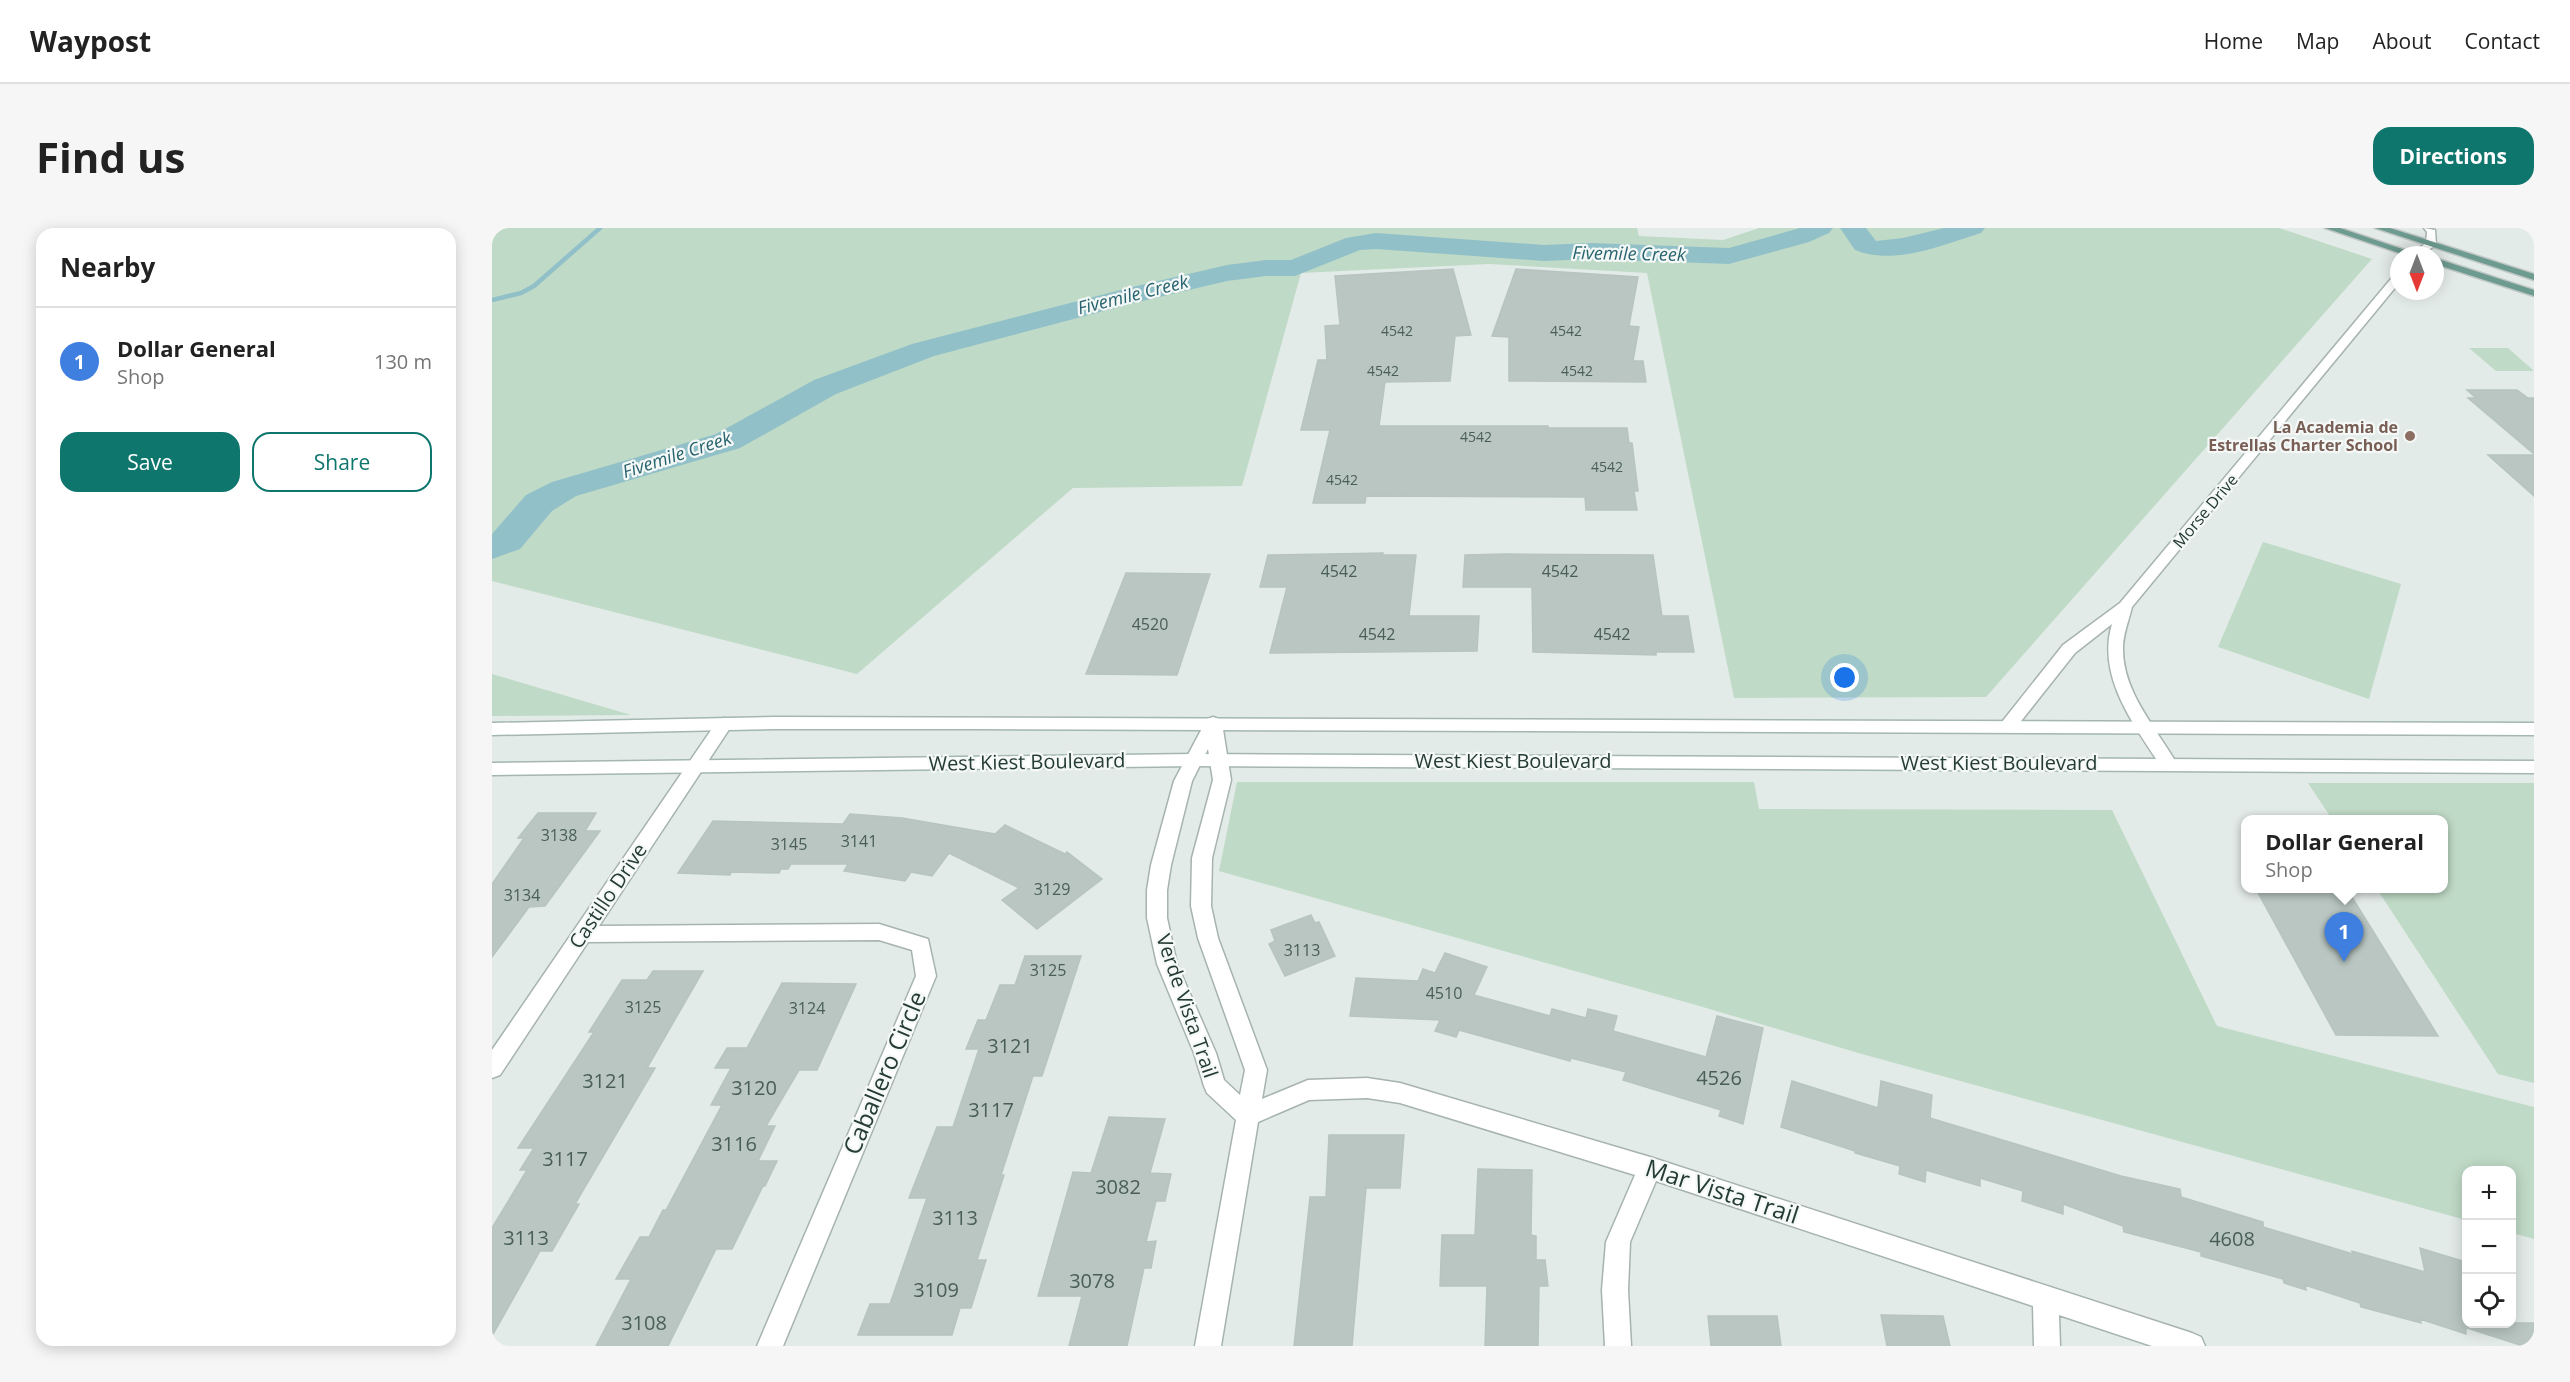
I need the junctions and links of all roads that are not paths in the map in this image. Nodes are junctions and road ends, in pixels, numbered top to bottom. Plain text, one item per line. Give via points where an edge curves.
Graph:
1 (2330, 228) edge
2 (2380, 228) edge
3 (2430, 228) edge
4 (2431, 244) junction
5 (2428, 246) edge
6 (2390, 247) edge
7 (2444, 264) edge
8 (2534, 277) edge
9 (2390, 287) edge
10 (2534, 294) edge
11 (2125, 606) junction
12 (1213, 723) junction
13 (724, 724) junction
14 (2008, 726) junction
15 (2145, 727) junction
16 (492, 729) edge
17 (2534, 729) edge
18 (1196, 760) junction
19 (1218, 760) junction
20 (2168, 764) junction
21 (696, 767) junction
22 (2534, 767) edge
23 (492, 769) edge
24 (583, 933) junction
25 (492, 1068) edge
26 (1247, 1116) junction
27 (1650, 1168) junction
28 (2046, 1299) junction
29 (770, 1346) edge
30 (1208, 1346) edge
31 (1618, 1346) edge
32 (2047, 1346) edge
33 (2192, 1346) edge

1 - 6 main road
2 - 4 main road
3 - 4 street
4 - 5 street
4 - 8 main road
7 - 10 main road
9 - 11 street, Morse Drive
11 - 14 street, Morse Drive via 2069,649
11 - 15 street, Morse Drive via 2115,650 2122,682
12 - 13 street, West Kiest Boulevard
12 - 14 street, West Kiest Boulevard
12 - 18 street, Verde Vista Trail
12 - 19 street
13 - 16 street, West Kiest Boulevard
13 - 21 street, Castillo Drive
14 - 15 street, West Kiest Boulevard
15 - 17 street, West Kiest Boulevard
15 - 20 street, Morse Drive
18 - 19 street, West Kiest Boulevard
18 - 21 street, West Kiest Boulevard
18 - 26 street, Verde Vista Trail via 1183,781 1161,865 1157,918 1167,964 1215,1086
19 - 20 street, West Kiest Boulevard
19 - 26 street via 1222,780 1202,858 1201,906 1208,938 1256,1070
20 - 22 street, West Kiest Boulevard
21 - 23 street, West Kiest Boulevard
21 - 24 street, Castillo Drive
24 - 25 street, Castillo Drive
24 - 29 street, Caballero Circle via 879,932 921,945 926,976
26 - 27 street, Mar Vista Trail via 1308,1090 1367,1088 1443,1104
26 - 30 street
27 - 28 street, Mar Vista Trail
27 - 31 street via 1618,1242
28 - 32 street
28 - 33 street, Mar Vista Trail

